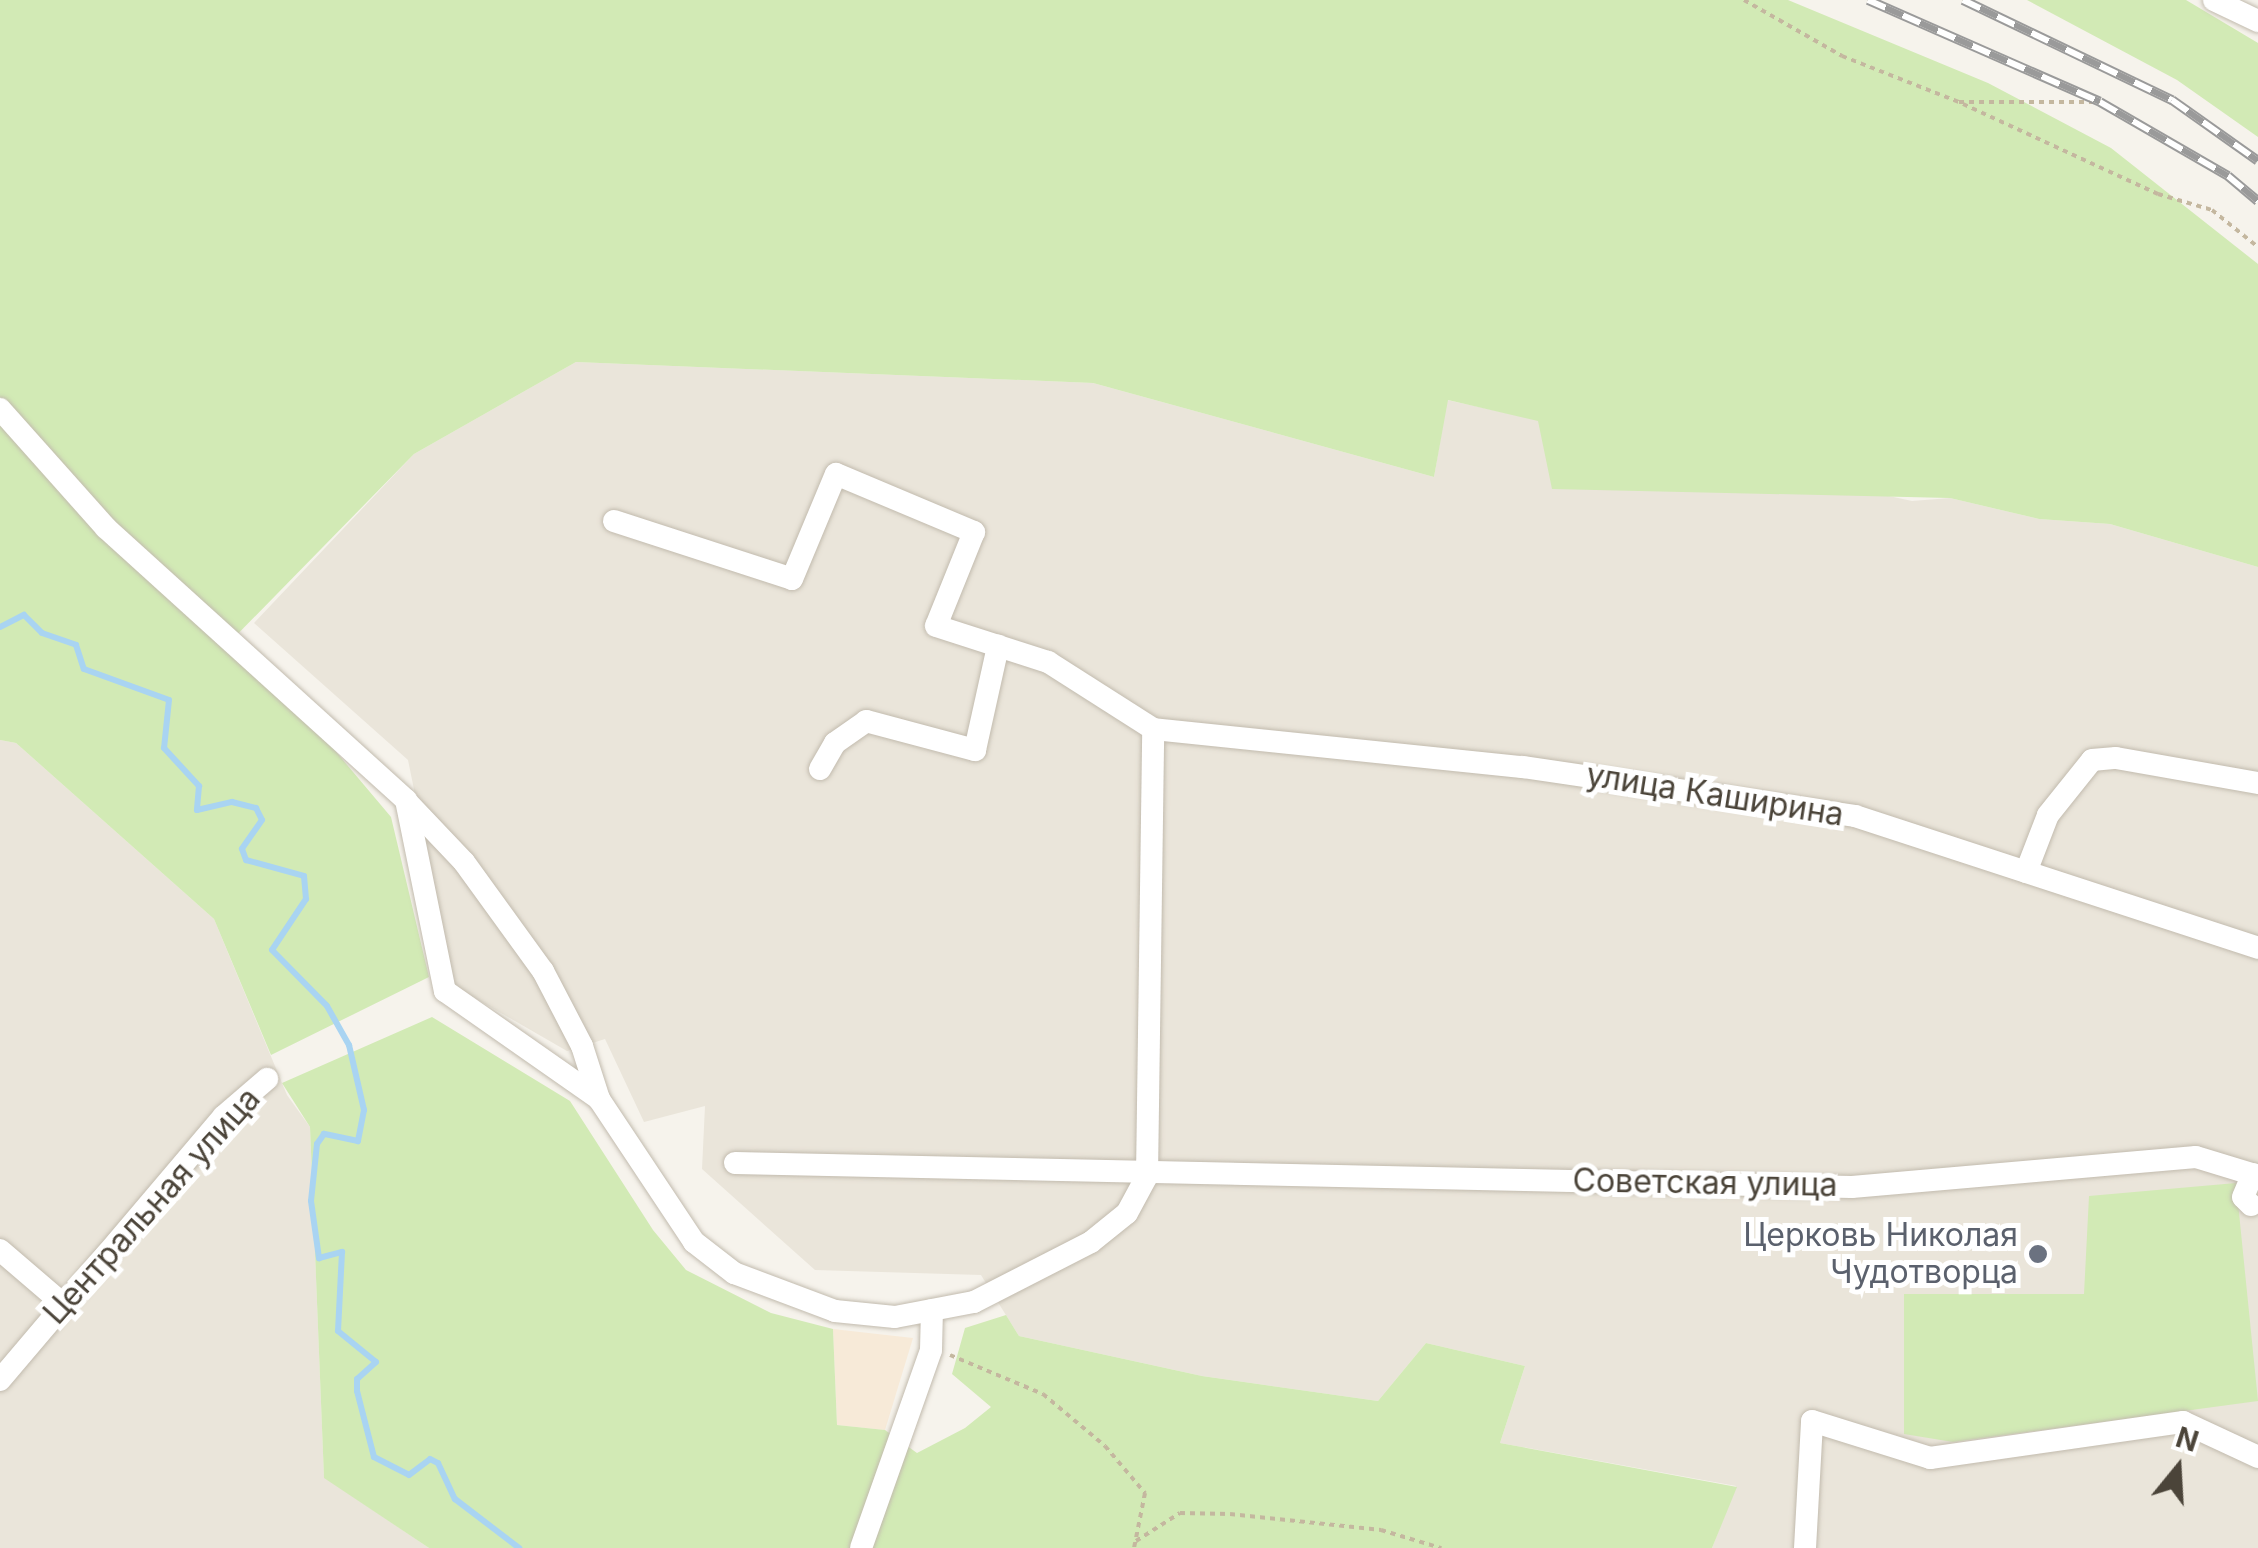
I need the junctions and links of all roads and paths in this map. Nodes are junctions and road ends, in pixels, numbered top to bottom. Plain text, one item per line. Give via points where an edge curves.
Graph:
1 (1744, 0) edge
2 (2214, 0) edge
3 (2258, 21) edge
4 (1959, 102) junction
5 (2100, 102) dead end
6 (2258, 246) edge
7 (0, 409) edge
8 (614, 522) dead end
9 (998, 646) junction
10 (1154, 729) junction
11 (820, 770) dead end
12 (2258, 784) edge
13 (406, 800) junction
14 (2026, 872) junction
15 (2258, 948) edge
16 (266, 1078) dead end
17 (599, 1099) junction
18 (735, 1162) dead end
19 (2255, 1175) edge
20 (1147, 1176) junction
21 (2251, 1205) dead end
22 (0, 1250) edge
23 (62, 1304) junction
24 (932, 1310) junction
25 (931, 1350) junction
26 (0, 1380) edge
27 (2258, 1456) edge
28 (1136, 1541) junction
29 (861, 1548) edge
30 (1134, 1548) edge
31 (1441, 1548) edge
32 (1805, 1548) edge

1 - 4 path via 1842,56
2 - 3 street
4 - 5 path
4 - 6 path via 2158,194 2212,210
7 - 13 street via 106,528
8 - 9 street via 792,579 836,474 974,532 936,626
9 - 10 street via 1048,662
9 - 11 street via 975,750 866,722 835,742
10 - 14 street, улица Каширина via 1524,766 1854,816
10 - 20 street
12 - 14 street via 2116,758 2092,760 2048,815
13 - 17 street via 464,862 543,971 582,1046
13 - 17 street via 445,991
14 - 15 street, улица Каширина
16 - 23 street, Центральная улица via 224,1116
17 - 24 street via 694,1242 734,1273 836,1311 895,1316
18 - 20 street, Советская улица
19 - 20 street, Советская улица via 2196,1157 1852,1187
19 - 21 street via 2243,1197
20 - 24 street via 1127,1213 1092,1242 974,1302
22 - 23 street
23 - 26 street, Центральная улица
24 - 25 street
25 - 28 path via 978,1363 1043,1394 1106,1446 1145,1493
25 - 29 street
27 - 32 street via 2183,1422 1930,1458 1812,1421
28 - 30 path
28 - 31 path via 1180,1513 1230,1514 1382,1530

